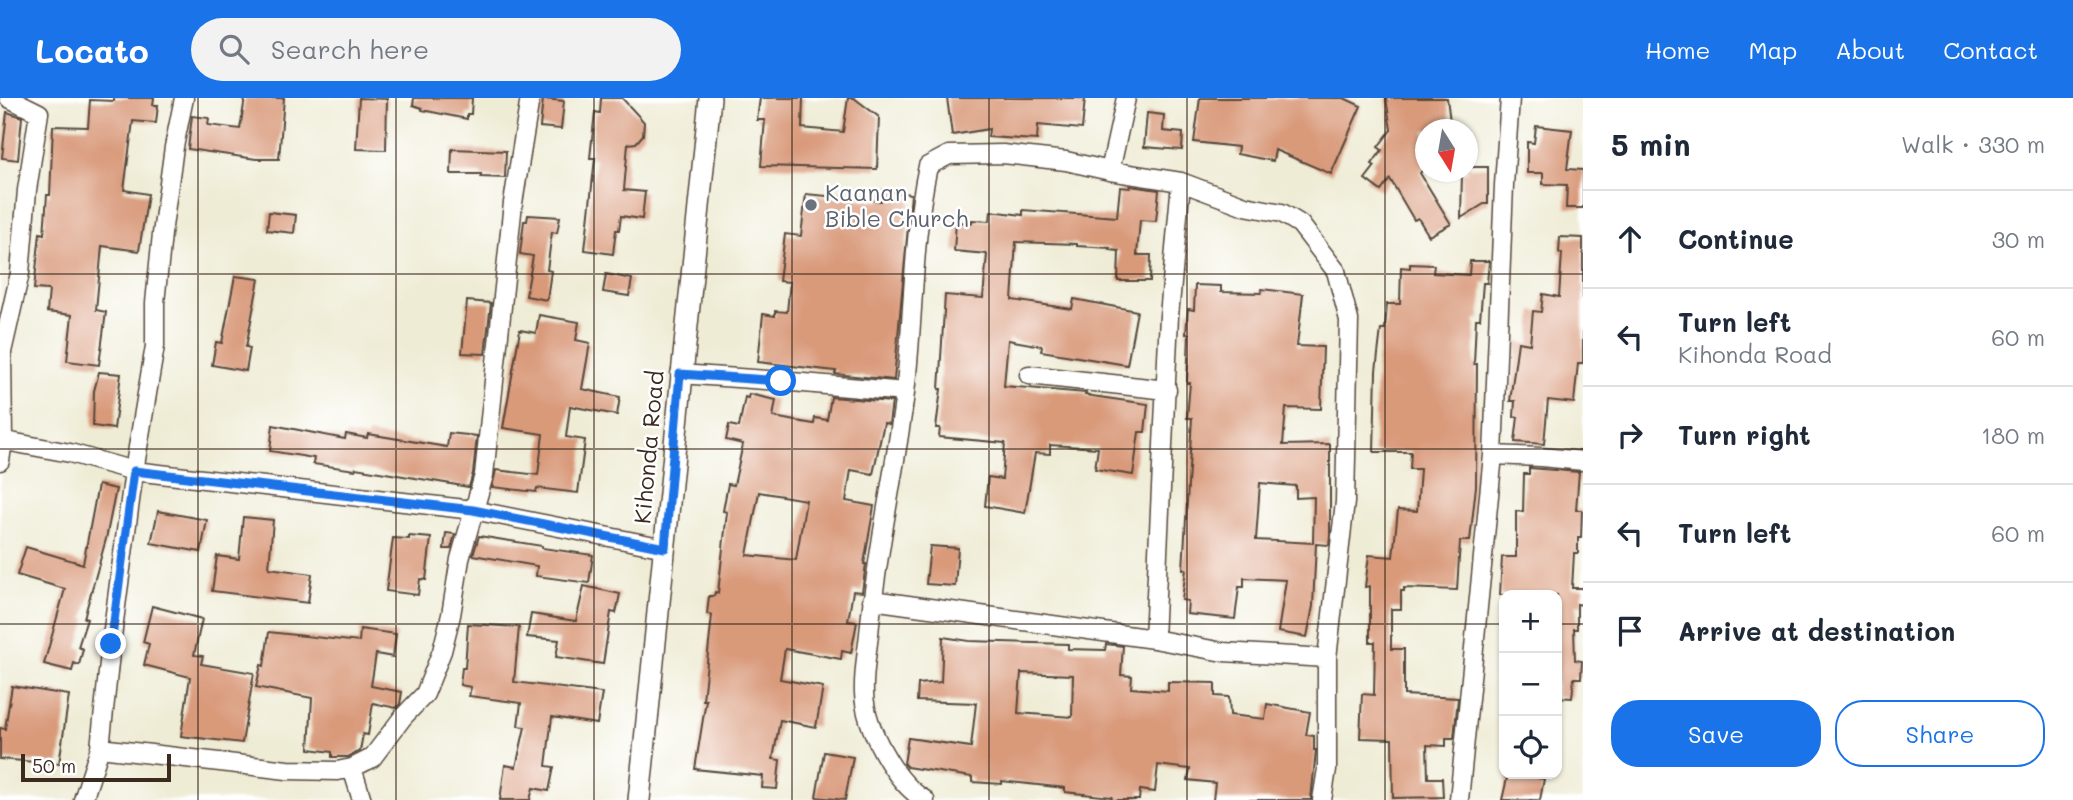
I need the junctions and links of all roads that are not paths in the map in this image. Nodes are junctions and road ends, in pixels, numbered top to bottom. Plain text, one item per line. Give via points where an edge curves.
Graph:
1 (9, 98) edge
2 (184, 98) edge
3 (530, 98) edge
4 (710, 98) edge
5 (1126, 98) edge
6 (1510, 98) edge
7 (1110, 171) junction
8 (1181, 182) junction
9 (680, 374) junction
10 (1029, 375) dead end
11 (1167, 390) junction
12 (905, 392) junction
13 (1, 441) edge
14 (1493, 456) junction
15 (0, 461) edge
16 (1583, 461) edge
17 (134, 471) junction
18 (473, 510) junction
19 (665, 548) junction
20 (872, 600) junction
21 (1154, 639) junction
22 (1327, 658) junction
23 (100, 748) junction
24 (352, 768) junction
25 (83, 800) edge
26 (362, 800) edge
27 (639, 800) edge
28 (925, 800) edge
29 (1322, 800) edge
30 (1459, 800) edge

1 - 13 street via 39,113 20,273 2,352
2 - 17 street via 162,234 155,346
3 - 18 street via 513,203 484,475
4 - 9 street, Kihonda Road
5 - 7 street
6 - 14 street
7 - 8 street
7 - 12 street via 1003,154 949,155 928,166
8 - 11 street
8 - 22 street via 1245,206 1282,213 1300,224 1335,271 1349,320 1346,489
9 - 12 street
9 - 19 street, Kihonda Road
10 - 11 street
11 - 21 street
12 - 20 street
13 - 15 street
13 - 17 street
14 - 16 street
14 - 30 street
17 - 18 street
17 - 23 street
18 - 19 street
18 - 24 street via 442,650 425,694 372,758
19 - 27 street, Kihonda Road
20 - 21 street
20 - 28 street via 864,694 873,732 896,773
21 - 22 street via 1223,652
22 - 29 street via 1327,769
23 - 24 street via 287,770
23 - 25 street
24 - 26 street

